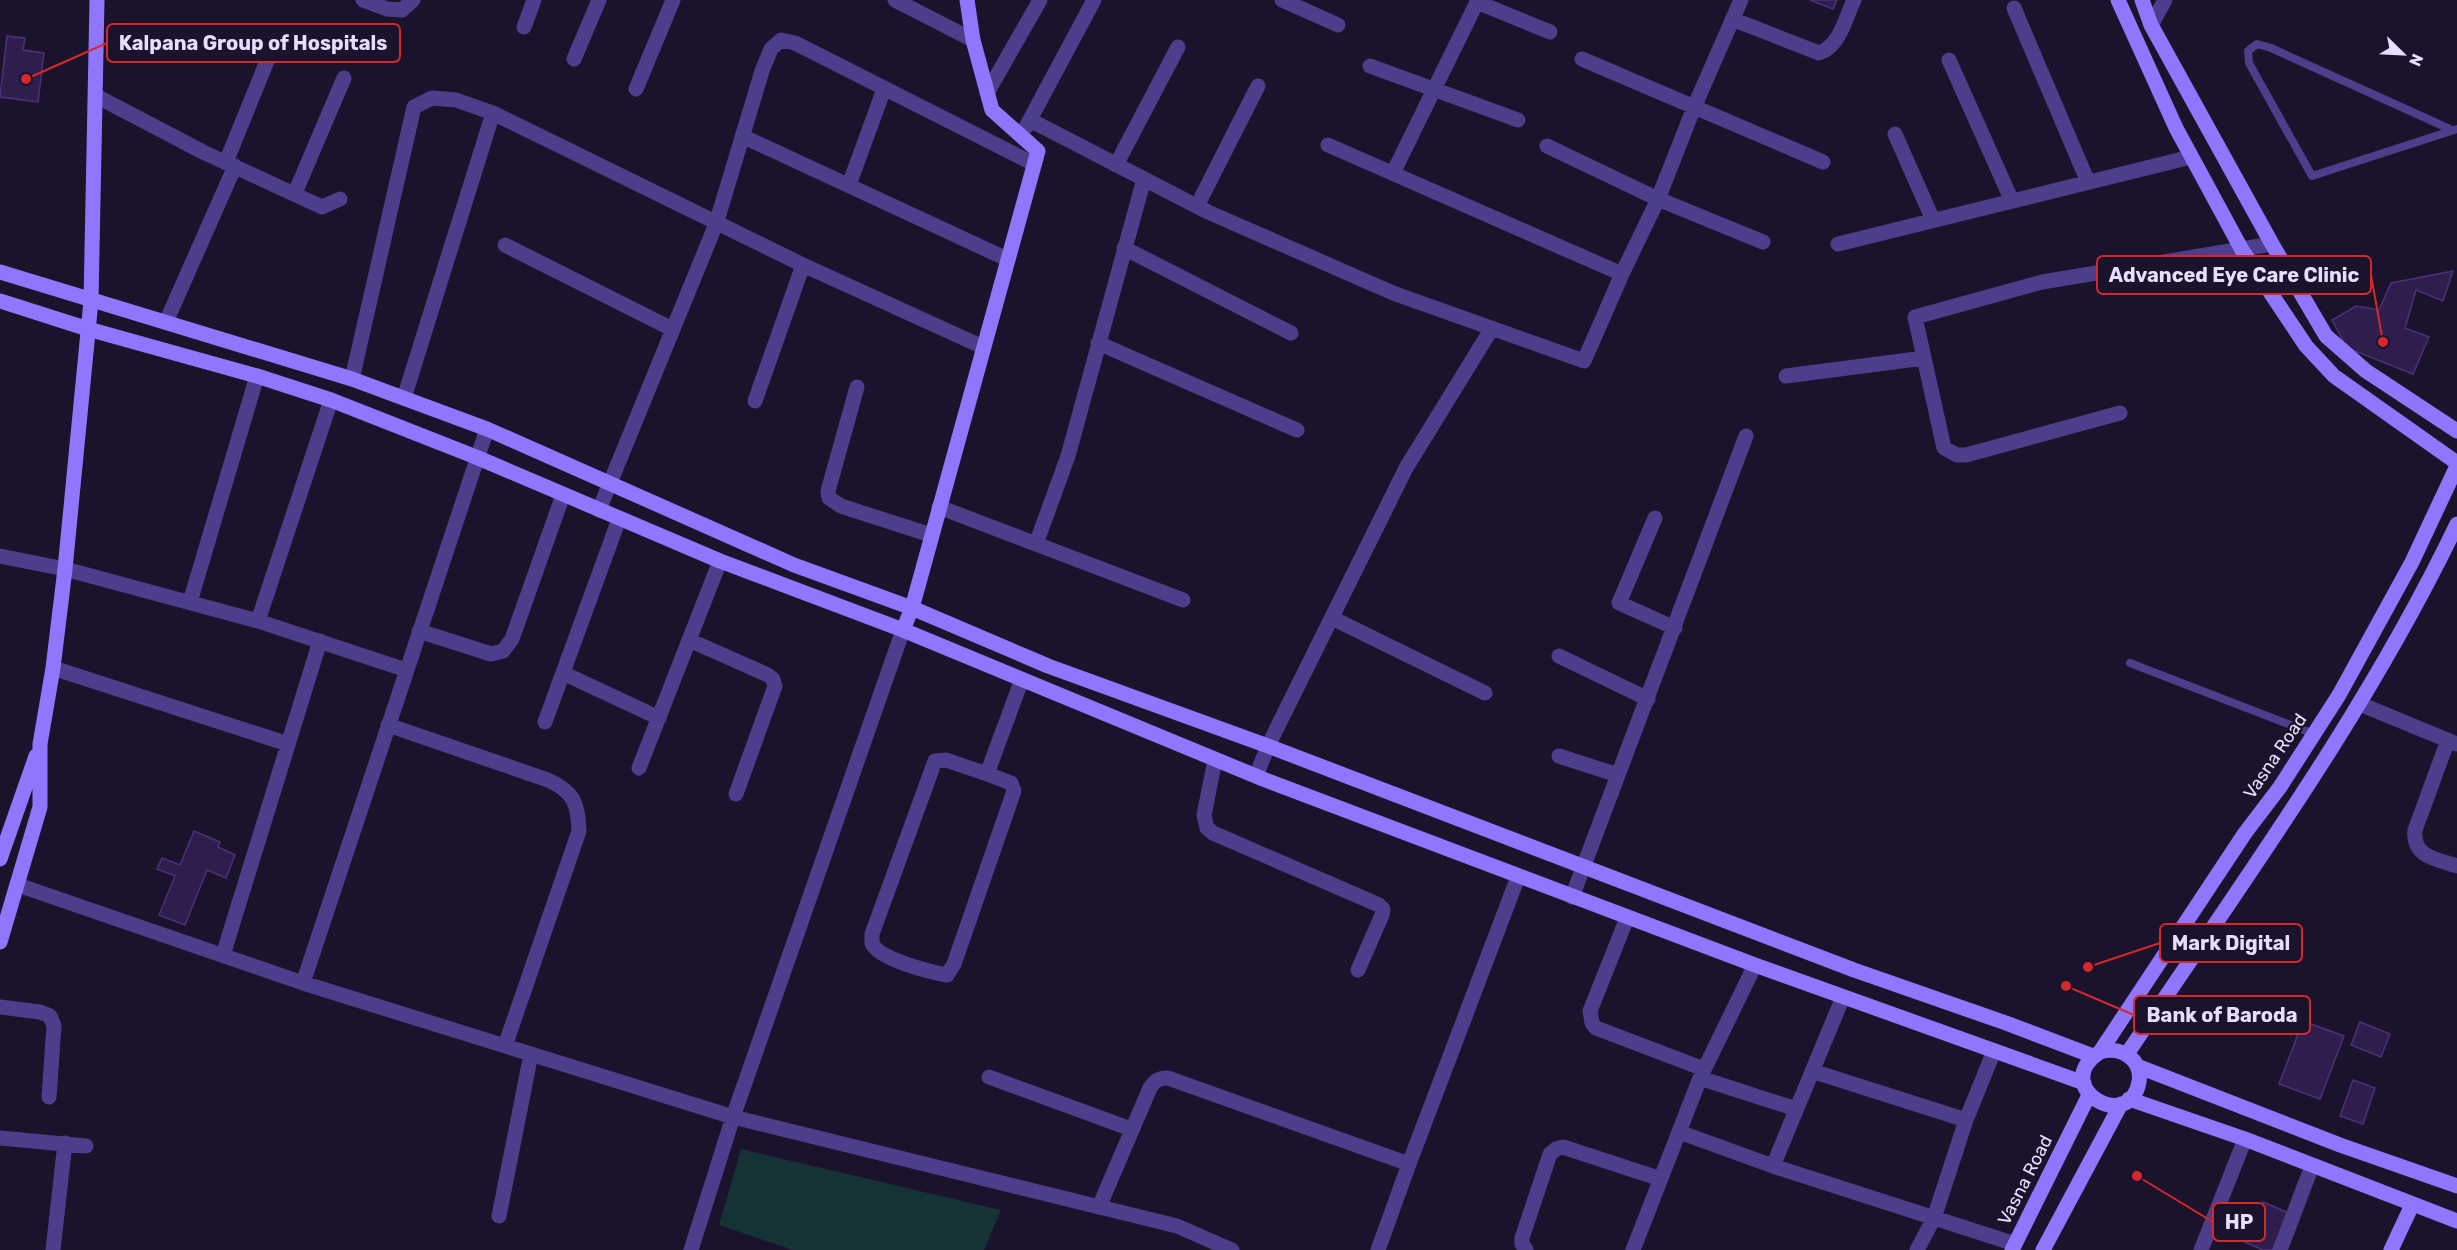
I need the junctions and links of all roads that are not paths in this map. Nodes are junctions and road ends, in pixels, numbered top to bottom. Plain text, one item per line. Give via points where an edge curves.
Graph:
1 (97, 0) edge
2 (363, 0) edge
3 (414, 0) edge
4 (599, 0) edge
5 (673, 0) edge
6 (895, 0) edge
7 (967, 0) edge
8 (1040, 0) edge
9 (1094, 0) edge
10 (1741, 0) edge
11 (1854, 0) edge
12 (2118, 0) edge
13 (2142, 0) edge
14 (2165, 0) edge
15 (532, 1) edge
16 (1287, 1) edge
17 (1475, 1) edge
18 (2014, 8) dead end
19 (1732, 19) junction
20 (1338, 25) dead end
21 (2151, 25) junction
22 (524, 27) dead end
23 (1550, 32) dead end
24 (973, 40) junction
25 (1178, 47) dead end
26 (272, 49) dead end
27 (574, 59) dead end
28 (1582, 59) dead end
29 (1949, 60) dead end
30 (1370, 66) dead end
31 (344, 78) dead end
32 (1258, 86) dead end
33 (884, 88) junction
34 (636, 89) dead end
35 (1433, 90) junction
36 (987, 93) junction
37 (96, 96) junction
38 (1695, 105) junction
39 (493, 113) junction
40 (1030, 120) junction
41 (1518, 120) dead end
42 (2455, 129) edge
43 (1895, 134) dead end
44 (742, 136) junction
45 (1021, 136) junction
46 (1328, 145) dead end
47 (1546, 146) dead end
48 (2191, 157) junction
49 (1823, 162) dead end
50 (231, 164) junction
51 (1034, 164) junction
52 (1116, 165) junction
53 (1393, 173) junction
54 (1144, 179) junction
55 (2088, 182) junction
56 (849, 186) junction
57 (295, 194) junction
58 (340, 199) dead end
59 (1658, 199) junction
60 (2012, 201) junction
61 (1197, 206) junction
62 (1933, 220) junction
63 (716, 224) junction
64 (1763, 242) dead end
65 (1838, 244) dead end
66 (2272, 244) junction
67 (505, 245) dead end
68 (1124, 248) junction
69 (2242, 250) junction
70 (1007, 259) junction
71 (803, 265) junction
72 (0, 272) edge
73 (1622, 274) junction
74 (0, 301) edge
75 (92, 301) junction
76 (166, 322) junction
77 (1492, 328) junction
78 (88, 329) junction
79 (672, 329) junction
80 (1291, 333) dead end
81 (1098, 343) junction
82 (983, 347) junction
83 (1924, 358) junction
84 (256, 376) junction
85 (1786, 376) dead end
86 (352, 379) junction
87 (857, 387) dead end
88 (404, 398) junction
89 (331, 400) junction
90 (755, 401) dead end
91 (2120, 413) dead end
92 (487, 429) junction
93 (1297, 430) dead end
94 (2457, 431) edge
95 (1746, 436) dead end
96 (477, 458) junction
97 (2457, 464) edge
98 (610, 484) junction
99 (563, 495) junction
100 (939, 507) junction
101 (599, 510) junction
102 (1655, 518) dead end
103 (619, 519) junction
104 (2457, 524) edge
105 (931, 535) junction
106 (1036, 544) junction
107 (0, 556) edge
108 (720, 561) junction
109 (65, 569) junction
110 (1183, 600) dead end
111 (190, 602) junction
112 (912, 608) junction
113 (1332, 618) junction
114 (258, 621) junction
115 (1675, 628) junction
116 (903, 630) junction
117 (419, 631) junction
118 (689, 640) junction
119 (320, 641) junction
120 (1560, 656) dead end
121 (2130, 663) dead end
122 (53, 668) junction
123 (406, 670) junction
124 (563, 673) junction
125 (1022, 679) junction
126 (1485, 693) dead end
127 (1648, 699) junction
128 (2360, 704) junction
129 (659, 718) junction
130 (545, 722) dead end
131 (388, 725) junction
132 (2314, 734) junction
133 (2452, 742) edge
134 (40, 744) junction
135 (288, 744) junction
136 (1268, 746) junction
137 (1558, 756) dead end
138 (1215, 760) junction
139 (639, 768) dead end
140 (987, 774) junction
141 (1618, 775) junction
142 (1256, 776) junction
143 (736, 794) dead end
144 (2245, 833) junction
145 (2267, 847) junction
146 (0, 860) edge
147 (1584, 866) junction
148 (2457, 866) edge
149 (1518, 877) junction
150 (18, 885) junction
151 (1572, 897) junction
152 (1627, 918) junction
153 (0, 942) edge
154 (223, 955) junction
155 (1755, 965) junction
156 (1358, 970) dead end
157 (303, 983) junction
158 (1843, 997) junction
159 (0, 1006) edge
160 (505, 1046) junction
161 (1994, 1050) junction
162 (531, 1054) junction
163 (2096, 1054) junction
164 (2132, 1060) junction
165 (1812, 1071) junction
166 (1702, 1073) junction
167 (989, 1077) dead end
168 (2087, 1089) junction
169 (49, 1096) dead end
170 (2125, 1102) junction
171 (1796, 1109) junction
172 (733, 1117) junction
173 (1966, 1120) junction
174 (1131, 1129) junction
175 (1679, 1132) junction
176 (0, 1138) edge
177 (2245, 1139) junction
178 (65, 1143) junction
179 (86, 1146) dead end
180 (1409, 1164) junction
181 (1773, 1166) junction
182 (2312, 1166) junction
183 (1661, 1179) junction
184 (2457, 1186) edge
185 (2412, 1205) junction
186 (1099, 1207) junction
187 (499, 1216) dead end
188 (1934, 1218) junction
189 (2457, 1221) edge
190 (2013, 1247) edge
191 (53, 1250) edge
192 (692, 1250) edge
193 (1232, 1250) edge
194 (1378, 1250) edge
195 (1526, 1250) edge
196 (1633, 1250) edge
197 (1917, 1250) edge
198 (2043, 1250) edge
199 (2201, 1250) edge
200 (2280, 1250) edge
201 (2391, 1250) edge

1 - 37 street
2 - 3 street via 402,10
4 - 27 street
5 - 34 street
6 - 24 street
7 - 24 street
8 - 36 street
9 - 40 street
10 - 19 street
11 - 19 street via 1835,43 1819,53
12 - 48 street
13 - 21 street
14 - 21 street
15 - 22 street
16 - 20 street
17 - 23 street
17 - 35 street
18 - 55 street
19 - 38 street
21 - 66 street
24 - 36 street
25 - 52 street
26 - 50 street
28 - 38 street
29 - 60 street
30 - 35 street
31 - 57 street
32 - 61 street
33 - 44 street via 781,40 771,49
33 - 51 street
33 - 56 street
35 - 41 street
35 - 53 street
36 - 45 street via 992,110
37 - 50 street
37 - 75 street
38 - 49 street
38 - 59 street
39 - 63 street
39 - 86 street via 456,100 432,98 414,107
39 - 88 street
40 - 45 street
40 - 52 street
42 - 42 lane via 2312,176 2249,63 2248,51 2257,44 2271,48
43 - 62 street
44 - 56 street
44 - 63 street
45 - 51 street via 1038,151
46 - 53 street
47 - 59 street
48 - 55 street
48 - 69 street
50 - 57 street
50 - 76 street
51 - 70 street
52 - 54 street
53 - 73 street
54 - 61 street
54 - 68 street
55 - 60 street
56 - 70 street
57 - 58 street via 322,207
59 - 64 street
59 - 73 street
60 - 62 street
61 - 77 street via 1393,294
62 - 65 street
63 - 71 street
63 - 79 street
66 - 69 street
66 - 94 street via 2326,336 2366,371
67 - 79 street
68 - 80 street
68 - 81 street
69 - 83 street via 2042,282 1916,317
69 - 97 street via 2306,346 2334,376
70 - 82 street
71 - 82 street
71 - 90 street
72 - 75 street
73 - 77 street via 1584,361
74 - 78 street
75 - 76 street
75 - 78 street
76 - 86 street
77 - 113 street via 1409,462
78 - 84 street
78 - 109 street
79 - 98 street
81 - 93 street
81 - 106 street via 1068,456
82 - 100 street
83 - 85 street
83 - 91 street via 1944,448 1958,455
84 - 89 street
84 - 111 street
86 - 88 street
87 - 105 street via 829,498 841,506
88 - 92 street
89 - 96 street
89 - 114 street
92 - 96 street
92 - 98 street
95 - 115 street
96 - 99 street
96 - 117 street
97 - 132 street, Vasna Road via 2412,562
98 - 101 street
98 - 112 street via 794,565
99 - 101 street
99 - 117 street via 512,639 503,651 491,654
100 - 105 street
100 - 106 street
101 - 103 street
102 - 115 street via 1619,603
103 - 108 street
103 - 124 street
104 - 128 street
105 - 112 street
106 - 110 street
107 - 109 street
108 - 116 street
108 - 118 street
109 - 111 street
109 - 122 street
111 - 114 street
112 - 116 street
112 - 136 street via 1048,666
113 - 126 street
113 - 136 street
114 - 119 street
115 - 127 street
116 - 125 street
116 - 172 street
117 - 123 street
118 - 129 street
118 - 143 street via 773,679 775,686
119 - 123 street
119 - 135 street
120 - 127 street
121 - 132 lane
122 - 134 street
122 - 135 street
123 - 131 street
124 - 129 street
124 - 130 street
125 - 138 street
125 - 140 street
127 - 141 street
128 - 133 street
128 - 145 street
129 - 139 street
131 - 157 street
131 - 160 street via 548,780 563,787 574,800 579,831
132 - 144 street, Vasna Road
133 - 148 street via 2415,830 2414,841 2424,855
134 - 146 street
134 - 150 street via 40,807
135 - 154 street
136 - 142 street
136 - 147 street
137 - 141 street
138 - 142 street
138 - 156 street via 1204,815 1207,828 1383,909
140 - 140 street via 1011,783 1014,791 954,964 947,975 880,953 874,949 872,934 935,761 946,760
141 - 147 street
142 - 149 street
144 - 145 street
144 - 163 street, Vasna Road
145 - 164 street
147 - 151 street
147 - 163 street via 1854,970
149 - 151 street
149 - 180 street
150 - 153 street
150 - 154 street
151 - 152 street
152 - 155 street
152 - 166 street via 1590,1011 1592,1023
154 - 157 street
155 - 158 street
155 - 166 street
157 - 160 street
158 - 161 street
158 - 165 street
159 - 169 street via 50,1016 54,1026
160 - 162 street
161 - 168 street
161 - 173 street
162 - 172 street
162 - 187 street
163 - 164 street via 2116,1050
163 - 168 street via 2084,1071
164 - 170 street via 2140,1077
164 - 184 street via 2340,1145
165 - 171 street
165 - 173 street
166 - 171 street
166 - 175 street
167 - 174 street
168 - 170 street via 2104,1105
168 - 190 street, Vasna Road
170 - 177 street
170 - 198 street
171 - 181 street
172 - 186 street
172 - 192 street
173 - 188 street
174 - 180 street via 1154,1082 1168,1078
174 - 186 street
175 - 181 street
175 - 183 street
176 - 178 street
177 - 182 street
177 - 199 street
178 - 179 street
178 - 191 street
180 - 194 street
181 - 188 street
182 - 185 street
182 - 200 street
183 - 195 street via 1563,1147 1556,1149 1550,1154 1522,1238
183 - 196 street
185 - 189 street
185 - 201 street
186 - 193 street via 1177,1226
188 - 190 street
188 - 197 street

